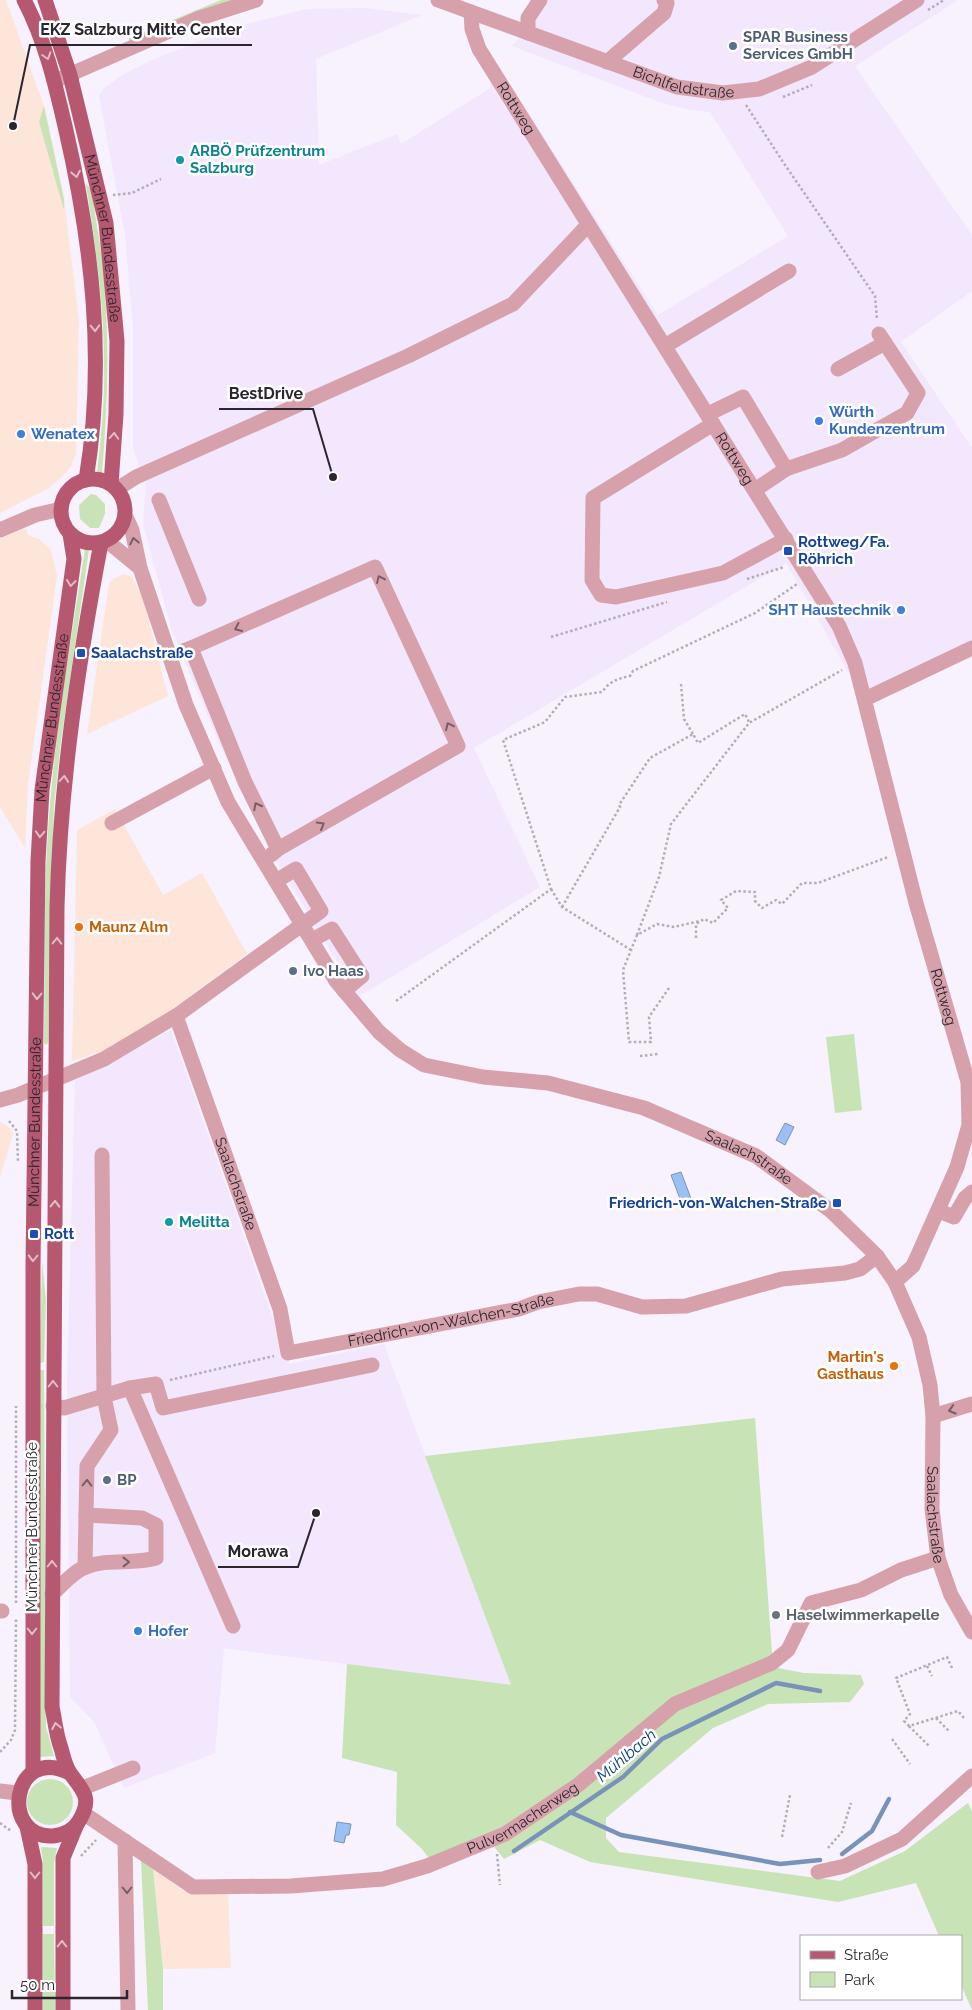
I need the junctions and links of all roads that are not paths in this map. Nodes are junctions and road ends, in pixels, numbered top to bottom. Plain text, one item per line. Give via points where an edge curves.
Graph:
1 (24, 0) edge
2 (45, 0) edge
3 (256, 0) edge
4 (438, 0) edge
5 (540, 0) edge
6 (664, 0) edge
7 (917, 0) edge
8 (471, 12) junction
9 (528, 33) junction
10 (607, 62) junction
11 (70, 75) junction
12 (54, 81) junction
13 (588, 225) junction
14 (789, 271) dead end
15 (665, 346) junction
16 (838, 369) dead end
17 (711, 419) junction
18 (786, 469) junction
19 (86, 480) junction
20 (114, 487) junction
21 (755, 490) junction
22 (159, 500) dead end
23 (60, 509) junction
24 (125, 515) junction
25 (0, 530) edge
26 (70, 534) junction
27 (786, 539) junction
28 (104, 542) junction
29 (140, 568) junction
30 (199, 599) dead end
31 (191, 648) junction
32 (972, 648) edge
33 (170, 656) junction
34 (866, 699) junction
35 (214, 768) junction
36 (112, 823) dead end
37 (278, 849) junction
38 (264, 860) junction
39 (276, 881) junction
40 (302, 923) junction
41 (312, 940) junction
42 (344, 990) junction
43 (176, 1016) junction
44 (57, 1077) junction
45 (35, 1087) junction
46 (0, 1100) edge
47 (102, 1155) dead end
48 (972, 1192) edge
49 (939, 1211) junction
50 (877, 1256) junction
51 (895, 1282) junction
52 (288, 1353) joint
53 (372, 1365) dead end
54 (130, 1388) junction
55 (104, 1397) junction
56 (972, 1404) edge
57 (53, 1406) junction
58 (933, 1416) junction
59 (86, 1515) junction
60 (938, 1558) junction
61 (86, 1566) junction
62 (52, 1594) junction
63 (233, 1626) dead end
64 (972, 1632) edge
65 (133, 1768) dead end
66 (33, 1772) junction
67 (70, 1773) junction
68 (972, 1776) edge
69 (83, 1788) junction
70 (0, 1791) edge
71 (17, 1794) junction
72 (80, 1819) junction
73 (27, 1827) junction
74 (125, 1841) junction
75 (818, 1872) dead end
76 (35, 2010) edge
77 (62, 2010) edge
78 (128, 2010) edge

1 -> 12 main road, Münchner Bundesstraße via 46,52
2 - 11 main road, Münchner Bundesstraße
3 - 11 street via 197,19
4 - 8 street, Bichlfeldstraße
5 - 9 street via 528,18
6 - 10 street via 664,13
7 - 10 street, Bichlfeldstraße via 812,67 759,88 723,93 677,87
8 - 9 street, Bichlfeldstraße
8 - 13 street, Rottweg via 472,29 480,49
9 - 10 street, Bichlfeldstraße
11 - 12 street
20 -> 11 main road, Münchner Bundesstraße via 117,341 112,281 100,192
12 -> 19 main road, Münchner Bundesstraße via 82,207 95,299 96,400
13 - 15 street, Rottweg
13 - 20 street via 513,304 408,356
14 - 15 street
15 - 17 street, Rottweg
16 - 18 street via 882,338 918,394 907,413 842,450
17 - 18 street via 743,397
17 - 21 street, Rottweg
17 - 27 street via 593,498 592,580 601,595 616,597 723,573
18 - 21 street
19 - 20 main road via 95,479
19 - 23 main road via 68,490
20 - 24 main road via 125,506
21 - 27 street, Rottweg
22 - 30 street
23 - 25 street via 35,515
23 - 26 main road
24 - 28 main road via 122,526
29 -> 24 street, Saalachstraße via 132,530
26 - 28 main road via 85,542
26 -> 45 main road, Münchner Bundesstraße via 74,559 42,790
27 - 34 street, Rottweg via 839,626
28 - 29 street
44 -> 28 main road, Münchner Bundesstraße via 59,833 74,703
29 - 33 street, Saalachstraße
31 - 33 street
37 -> 31 street via 244,782
37 -> 31 street via 458,746 375,567
32 - 34 street
33 - 35 street, Saalachstraße via 186,705
34 - 49 street, Rottweg via 904,852 968,1082 969,1125 957,1167
35 - 36 street
35 - 38 street, Saalachstraße via 228,802
37 - 38 street
38 - 39 street, Saalachstraße
39 - 40 street, Saalachstraße
39 - 40 street via 296,869 321,911
40 - 41 street, Saalachstraße
40 - 43 street
41 - 42 street, Saalachstraße
41 - 42 street via 332,929 362,976
42 - 50 street, Saalachstraße via 379,1032 424,1065 482,1077 548,1083 644,1108 756,1156 831,1211
43 - 44 street via 104,1058
43 - 52 street, Saalachstraße via 280,1309
44 - 45 street
57 -> 44 main road, Münchner Bundesstraße
45 - 46 street
45 -> 66 main road, Münchner Bundesstraße
47 - 55 street
48 - 49 street via 954,1217
49 - 51 street, Rottweg via 913,1266
50 - 51 street, Saalachstraße
50 - 52 street, Friedrich-von-Walchen-Straße via 860,1269 782,1279 686,1306 642,1307 597,1294 580,1294 519,1309
51 - 58 street, Saalachstraße via 919,1337
53 - 54 street via 163,1408 156,1384
54 - 55 street
54 - 63 street
55 - 57 street via 64,1408
59 -> 55 street via 87,1466 112,1430
56 -> 58 street
62 -> 57 main road, Münchner Bundesstraße
58 - 60 street, Saalachstraße via 932,1510
59 - 61 street
61 -> 59 street via 156,1558 156,1525 142,1518
60 - 64 street, Saalachstraße via 951,1595
60 - 74 street, Pulvermacherweg via 902,1570 861,1590 811,1603 788,1650 772,1663 675,1704 578,1785 505,1834 427,1866 356,1883 193,1887
61 - 62 street
67 -> 62 main road, Münchner Bundesstraße via 60,1747 52,1707
65 - 69 street
66 - 67 main road via 52,1767
66 - 71 main road via 26,1777
67 - 69 main road
68 - 75 street via 902,1839 845,1866
69 - 72 main road via 85,1805
70 - 71 street
71 - 73 main road via 18,1812
72 - 73 main road via 69,1831 59,1835 48,1836
72 - 74 street, Pulvermacherweg
77 -> 72 main road via 63,1858
73 -> 76 main road via 35,1864
74 -> 78 street

